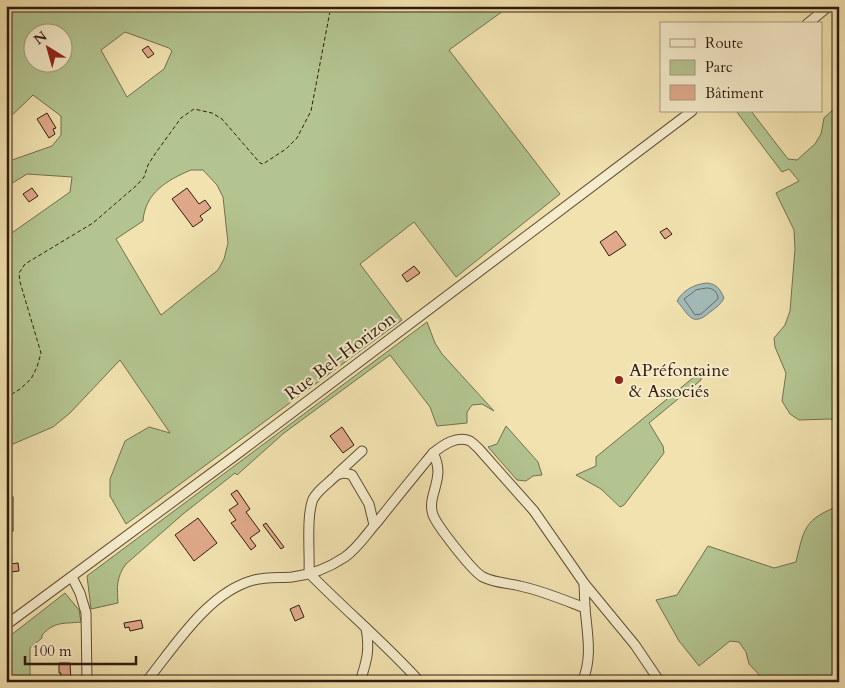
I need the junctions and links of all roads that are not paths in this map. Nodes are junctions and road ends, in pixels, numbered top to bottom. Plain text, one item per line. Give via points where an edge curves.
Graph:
1 (830, 6) edge
2 (810, 22) edge
3 (691, 112) edge
4 (362, 451) dead end
5 (433, 453) junction
6 (337, 474) junction
7 (374, 525) junction
8 (309, 573) junction
9 (72, 577) junction
10 (584, 584) junction
11 (585, 608) junction
12 (6, 625) edge
13 (366, 628) junction
14 (87, 682) edge
15 (146, 682) edge
16 (360, 682) edge
17 (420, 682) edge
18 (582, 682) edge
19 (660, 682) edge

1 - 2 street
3 - 9 street, Rue Bel-Horizon
4 - 6 street
5 - 7 street
5 - 10 street via 442,445 457,440 470,441 534,511
5 - 11 street via 439,472 432,502 433,515 476,572 484,578 519,585
6 - 7 street via 345,472 352,475 369,504
6 - 8 street via 319,491 310,509
7 - 8 street via 364,540 346,556
8 - 13 street
8 - 15 street via 257,579 224,593 202,612
9 - 12 street, Rue Bel-Horizon
9 - 14 street via 86,613
10 - 11 street
10 - 19 street via 635,645
11 - 18 street via 589,651
13 - 16 street via 369,645
13 - 17 street

